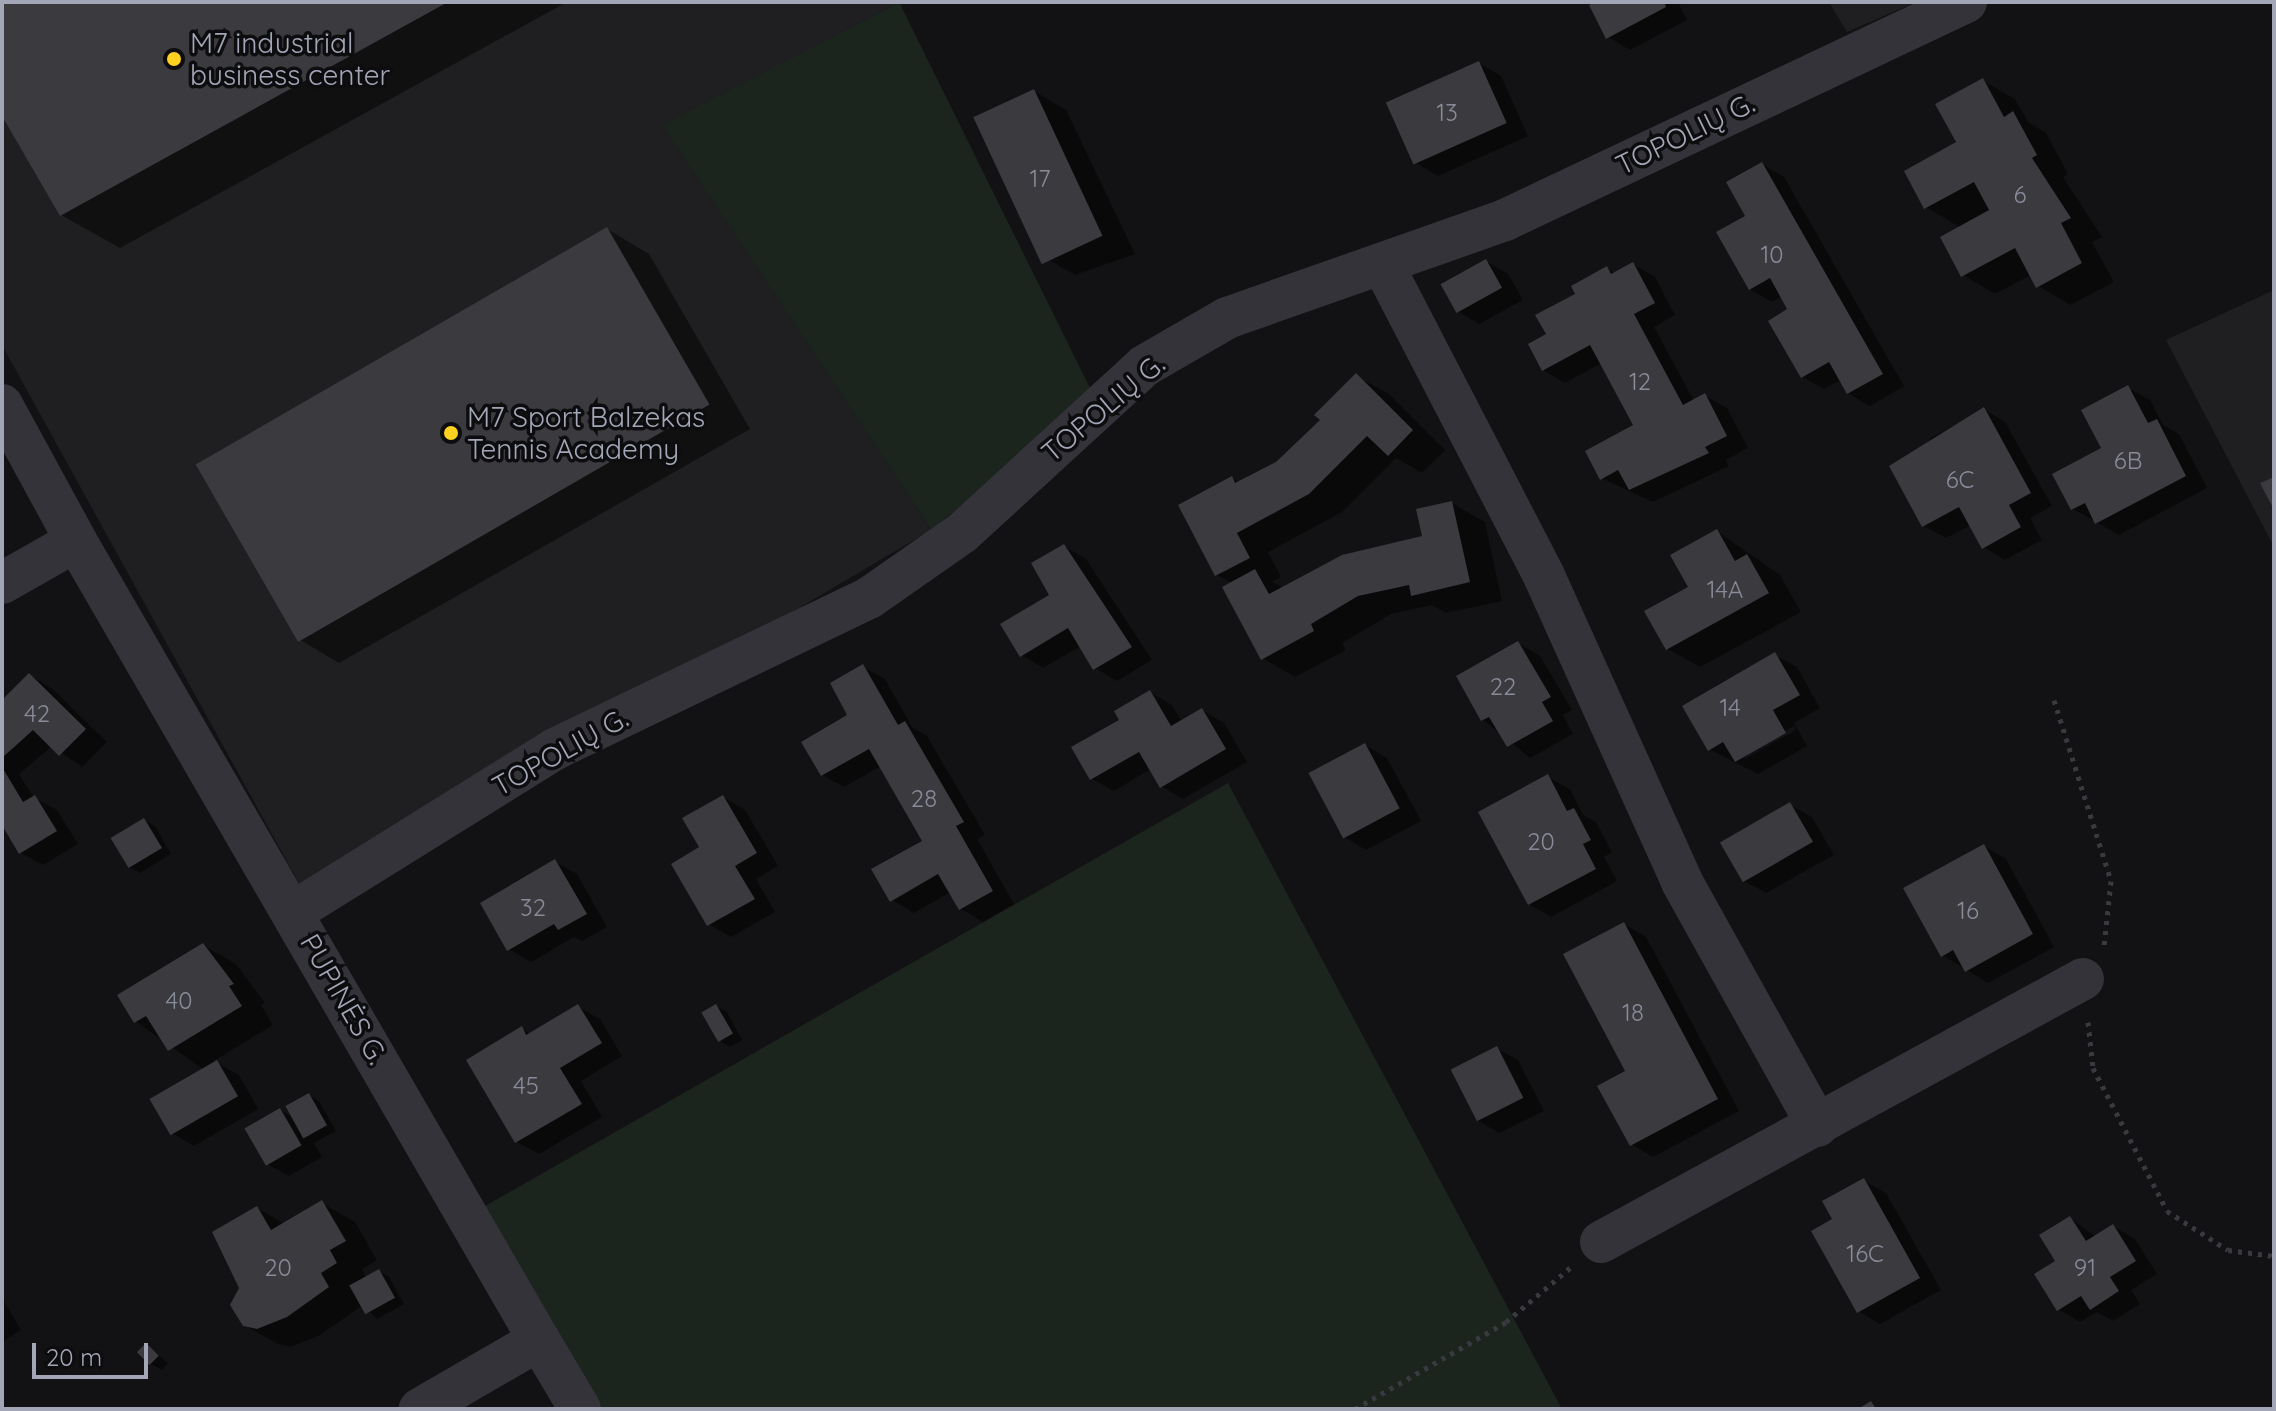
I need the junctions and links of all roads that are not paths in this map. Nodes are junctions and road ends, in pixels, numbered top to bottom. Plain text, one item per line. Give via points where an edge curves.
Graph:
1 (1966, 2) edge
2 (1383, 265) junction
3 (2, 405) edge
4 (76, 541) junction
5 (2, 583) edge
6 (293, 912) junction
7 (2083, 979) road end
8 (1818, 1126) junction
9 (1601, 1242) road end
10 (539, 1340) junction
11 (420, 1409) edge
12 (580, 1409) edge

1 - 2 street, TOPOLIŲ G. via 1505,220
2 - 6 street, TOPOLIŲ G. via 1227,318 1144,366 962,533 869,598 555,749
2 - 8 street via 1544,576 1682,882
3 - 4 street, PUPINĖS G.
4 - 5 street
4 - 6 street, PUPINĖS G.
6 - 10 street, PUPINĖS G.
7 - 8 street
8 - 9 street
10 - 11 street
10 - 12 street, PUPINĖS G.

